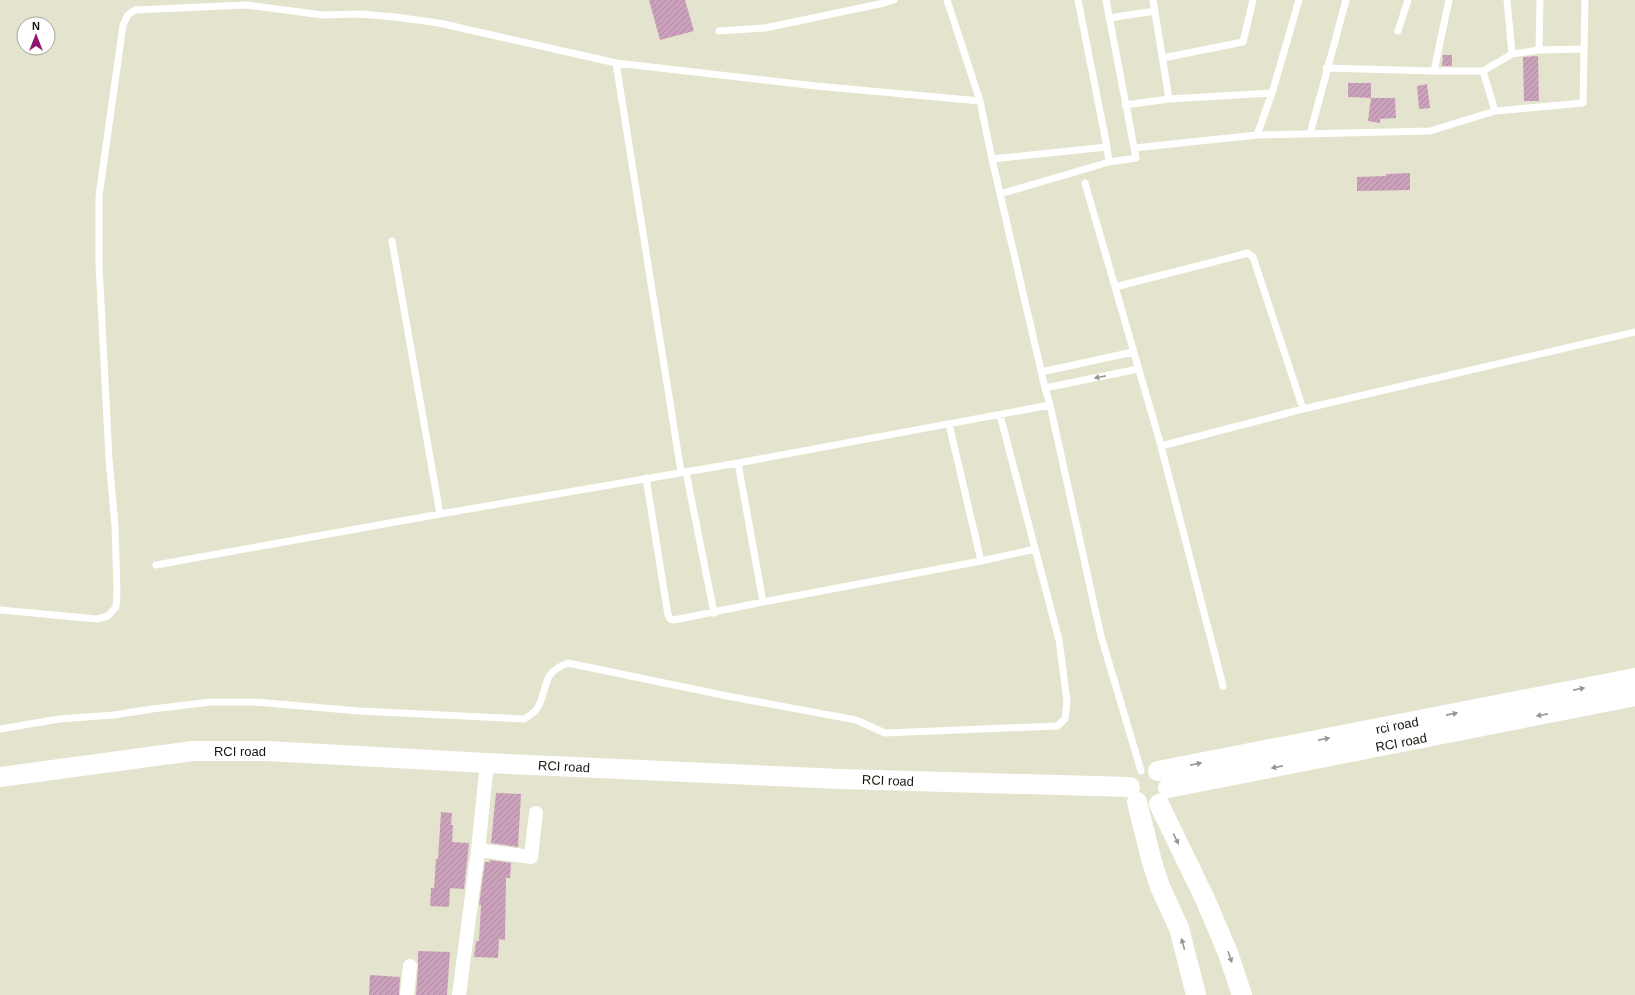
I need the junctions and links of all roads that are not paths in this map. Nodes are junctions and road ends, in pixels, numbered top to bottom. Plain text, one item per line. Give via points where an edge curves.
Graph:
1 (894, 0) edge
2 (947, 0) edge
3 (1078, 0) edge
4 (1106, 0) edge
5 (1153, 0) edge
6 (1253, 0) edge
7 (1299, 0) edge
8 (1346, 0) edge
9 (1408, 0) edge
10 (1449, 0) edge
11 (1507, 0) edge
12 (1540, 0) edge
13 (1585, 0) edge
14 (884, 1) edge
15 (1155, 11) junction
16 (1109, 18) junction
17 (719, 31) dead end
18 (1398, 31) dead end
19 (1584, 49) junction
20 (1539, 50) junction
21 (1512, 54) junction
22 (1162, 58) junction
23 (616, 63) junction
24 (1326, 68) junction
25 (1434, 71) junction
26 (1483, 72) junction
27 (1272, 93) junction
28 (1169, 99) junction
29 (980, 101) junction
30 (1125, 104) junction
31 (1495, 111) junction
32 (1310, 134) junction
33 (1257, 135) junction
34 (1107, 147) junction
35 (1134, 148) junction
36 (992, 159) junction
37 (1109, 162) junction
38 (1085, 183) dead end
39 (1000, 194) junction
40 (392, 241) dead end
41 (1115, 287) junction
42 (1635, 332) edge
43 (1133, 352) junction
44 (1138, 369) junction
45 (1041, 372) junction
46 (1045, 388) junction
47 (1050, 405) junction
48 (1303, 409) junction
49 (1000, 415) junction
50 (949, 424) junction
51 (1161, 446) junction
52 (738, 463) junction
53 (683, 472) junction
54 (646, 478) junction
55 (440, 514) junction
56 (1035, 549) junction
57 (981, 561) junction
58 (156, 565) dead end
59 (764, 602) junction
60 (0, 610) edge
61 (714, 613) junction
62 (1635, 678) edge
63 (1223, 686) dead end
64 (1635, 696) edge
65 (0, 729) edge
66 (487, 763) junction
67 (1150, 771) junction
68 (0, 776) edge
69 (1133, 795) junction
70 (1164, 796) junction
71 (536, 813) dead end
72 (478, 850) junction
73 (410, 966) dead end
74 (407, 995) edge
75 (459, 995) edge
76 (1196, 995) edge
77 (1242, 995) edge

1 - 14 lane
2 - 29 lane
3 - 34 lane
4 - 16 lane
5 - 15 lane
6 - 22 lane via 1243,42
7 - 27 lane
8 - 24 lane
9 - 18 lane
10 - 25 lane
11 - 21 lane
12 - 20 lane
13 - 19 lane
14 - 17 lane via 765,28
15 - 16 lane
15 - 22 lane
16 - 30 lane
19 - 20 lane
19 - 31 lane via 1583,103
20 - 21 lane
21 - 26 lane
22 - 28 lane
23 - 29 lane via 816,86
23 - 53 lane
23 - 60 lane via 439,23 388,16 323,15 246,5 135,10 128,16 123,25 99,196 99,265 115,526 116,607 108,616 97,619
24 - 25 lane
24 - 32 lane
25 - 26 lane
26 - 31 lane
27 - 28 lane
27 - 33 lane
28 - 30 lane
29 - 36 lane
30 - 35 lane
31 - 32 lane via 1430,131
32 - 33 lane
33 - 35 lane
34 - 36 lane
34 - 37 lane
35 - 37 lane via 1136,158
36 - 39 lane
37 - 39 lane
38 - 41 lane
39 - 45 lane
40 - 55 lane
41 - 43 lane
41 - 48 lane via 1248,253 1253,257
42 - 48 lane
43 - 44 lane
43 - 45 lane
44 -> 46 lane
44 - 51 lane
45 - 46 lane
46 - 47 lane
47 - 49 lane
47 - 67 lane via 1101,636
48 - 51 lane
49 - 50 lane
49 - 56 lane
50 - 52 lane
50 - 57 lane
51 - 63 lane
52 - 53 lane
52 - 59 lane
53 - 54 lane
53 - 61 lane
54 - 55 lane
54 - 61 lane via 668,616 674,620
55 - 58 lane
56 - 57 lane
56 - 65 lane via 1059,640 1067,701 1064,719 1057,726 885,733 856,720 568,663 558,666 550,674 538,708 524,719 359,711 255,702 211,702 114,715 59,719
57 - 59 lane
59 - 61 lane
67 -> 62 main road, rci road
64 -> 70 main road, RCI road
66 - 68 main road, RCI road via 267,751 193,751
66 - 69 main road, RCI road
66 - 72 street
67 - 69 main road via 1136,774 1132,779
67 - 70 main road via 1167,782
69 - 70 main road via 1147,807
76 -> 69 main road via 1179,928 1160,887
70 -> 77 main road via 1228,953
71 - 72 street via 530,857
72 - 75 street
73 - 74 street

